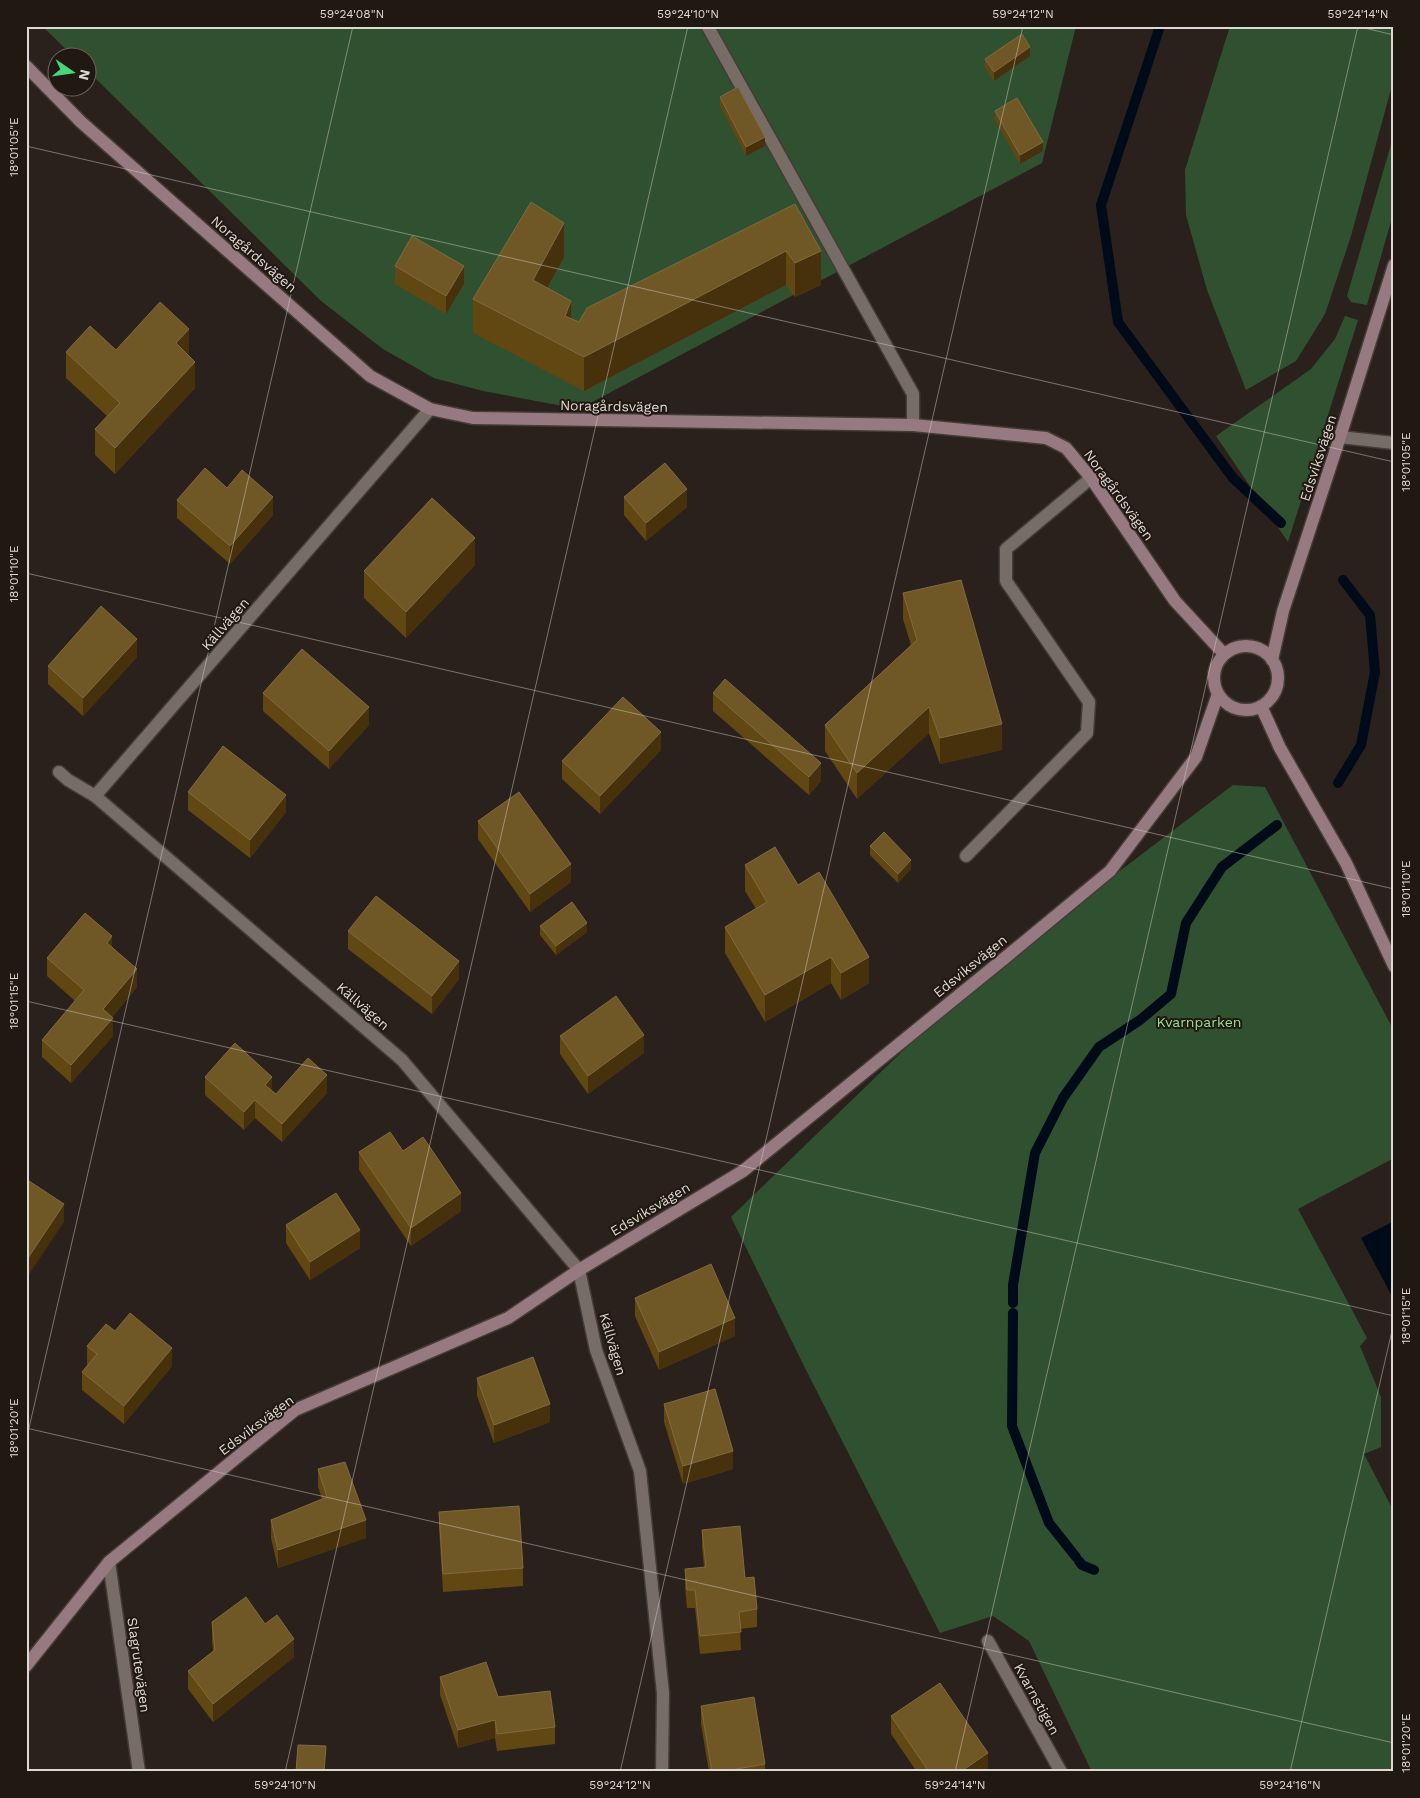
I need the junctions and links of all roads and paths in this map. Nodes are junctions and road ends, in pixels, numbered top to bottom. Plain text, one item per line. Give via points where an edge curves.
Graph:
1 (708, 27) edge
2 (26, 66) edge
3 (1394, 265) edge
4 (430, 409) junction
5 (912, 425) junction
6 (1340, 437) junction
7 (1394, 443) edge
8 (1092, 478) junction
9 (1224, 654) junction
10 (1272, 660) junction
11 (1218, 694) junction
12 (1261, 706) junction
13 (59, 772) dead end
14 (95, 796) junction
15 (966, 856) dead end
16 (1394, 966) edge
17 (579, 1270) junction
18 (109, 1562) junction
19 (988, 1641) dead end
20 (26, 1666) edge
21 (139, 1772) edge
22 (662, 1772) edge
23 (1061, 1772) edge

1 - 5 street via 913,394
2 - 4 street, Noragårdsvägen via 81,122 370,376
3 - 6 street, Edsviksvägen
4 - 5 street, Noragårdsvägen via 473,418
4 - 14 street, Källvägen
5 - 8 street, Noragårdsvägen via 1046,438 1066,448
6 - 7 street
6 - 10 street, Edsviksvägen via 1283,611
8 - 9 street, Noragårdsvägen via 1175,601
8 - 15 street via 1006,549 1006,582 1089,702 1087,733
9 - 10 street via 1240,646 1250,646 1261,650
9 - 11 street via 1214,673
10 - 12 street via 1277,682 1273,694
11 - 12 street via 1235,708
11 - 17 street, Edsviksvägen via 1196,757 1110,871 743,1171
12 - 16 street via 1280,748 1346,863
13 - 14 street
14 - 17 street, Källvägen via 402,1060
17 - 18 street, Edsviksvägen via 508,1318 295,1410
17 - 22 street, Källvägen via 596,1350 640,1471 662,1693
18 - 20 street, Edsviksvägen
18 - 21 street, Slagrutevägen
19 - 23 street, Kvarnstigen

